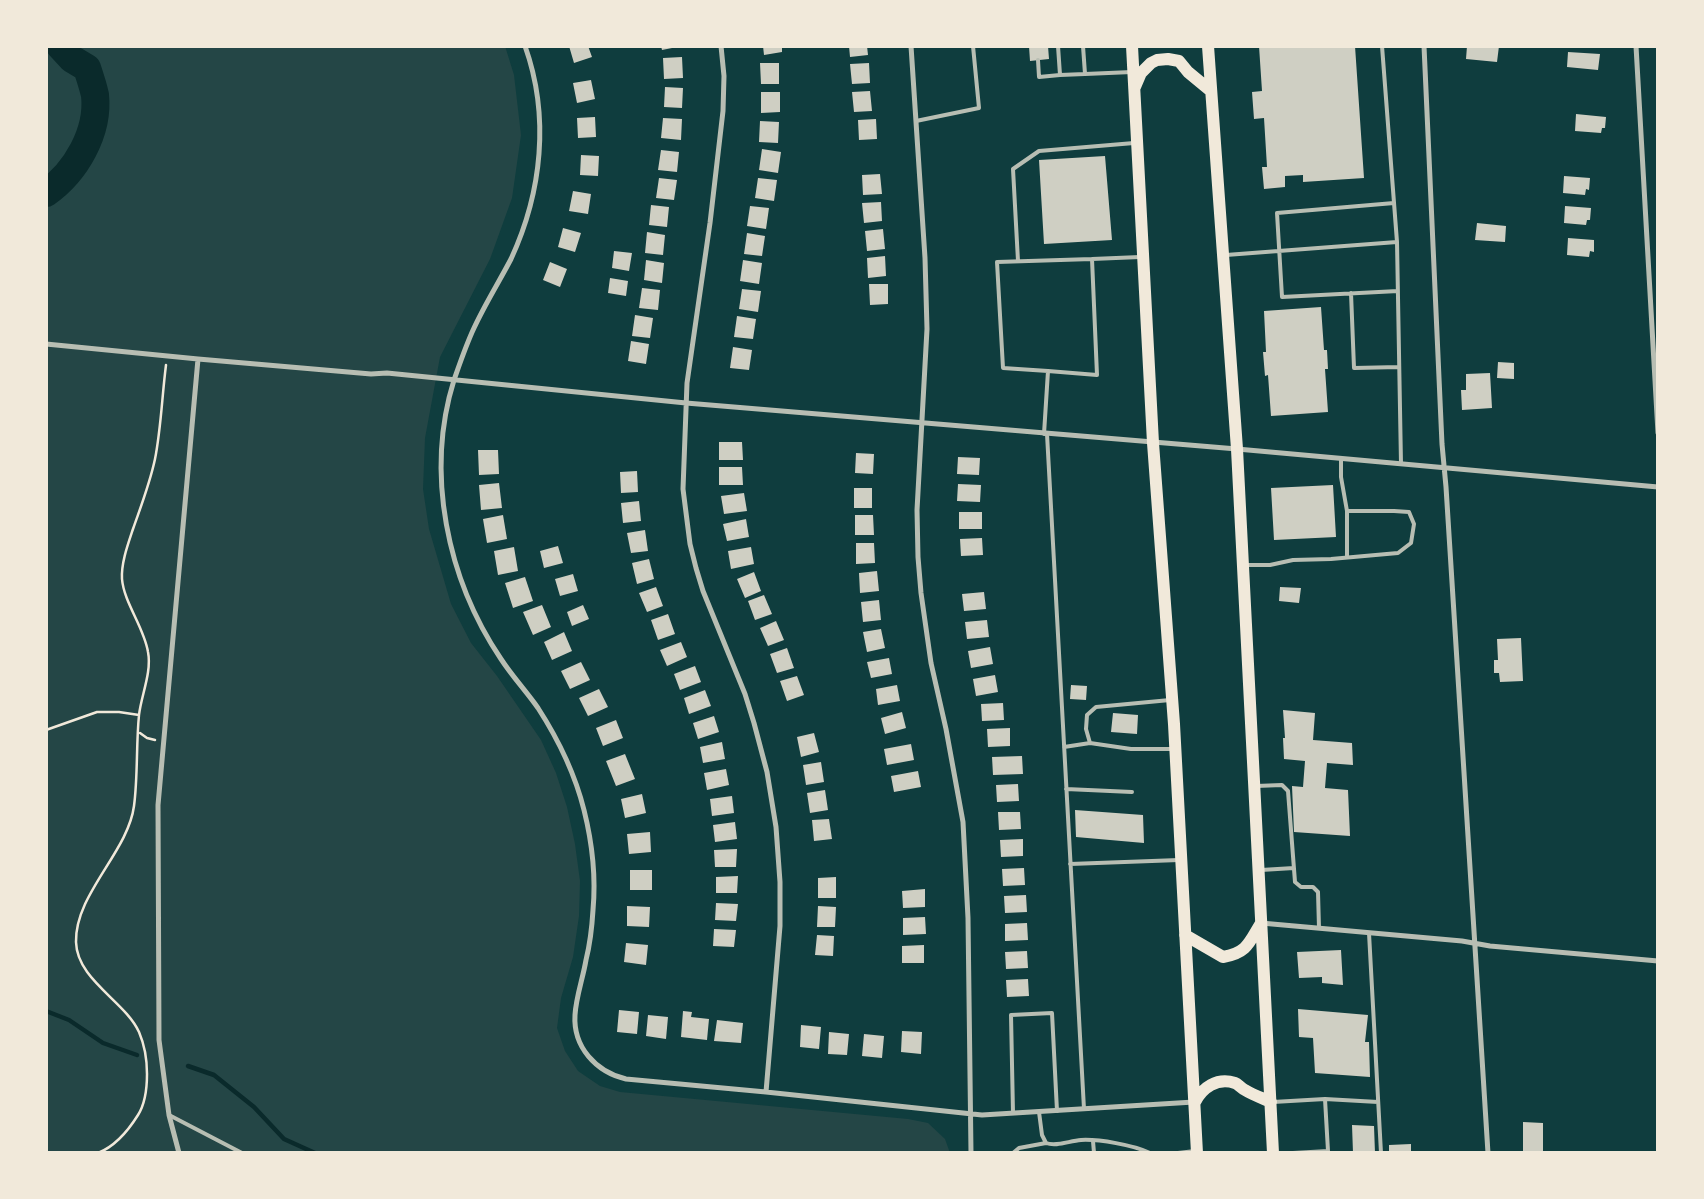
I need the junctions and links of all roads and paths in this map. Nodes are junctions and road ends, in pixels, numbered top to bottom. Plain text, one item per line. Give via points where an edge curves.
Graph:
1 (525, 46) edge
2 (721, 46) edge
3 (910, 46) edge
4 (973, 46) edge
5 (1058, 46) edge
6 (1083, 46) edge
7 (1132, 46) edge
8 (1208, 46) edge
9 (1382, 46) edge
10 (1424, 46) edge
11 (1636, 46) edge
12 (1038, 60) dead end
13 (1133, 72) junction
14 (1085, 74) junction
15 (1060, 76) junction
16 (1134, 88) junction
17 (1211, 91) junction
18 (916, 121) junction
19 (1137, 143) junction
20 (1394, 203) junction
21 (1397, 242) junction
22 (1280, 251) junction
23 (1222, 255) junction
24 (1143, 257) junction
25 (1092, 259) junction
26 (1018, 261) junction
27 (1398, 291) junction
28 (1350, 293) junction
29 (46, 344) edge
30 (167, 356) junction
31 (198, 359) junction
32 (1399, 367) junction
33 (1048, 371) junction
34 (454, 380) junction
35 (686, 403) junction
36 (922, 423) junction
37 (1658, 433) edge
38 (1046, 434) junction
39 (1153, 442) junction
40 (1236, 449) junction
41 (1340, 458) junction
42 (1402, 464) junction
43 (1444, 468) junction
44 (1658, 487) edge
45 (1347, 511) junction
46 (1347, 558) junction
47 (1242, 565) junction
48 (1172, 700) junction
49 (139, 715) junction
50 (46, 730) edge
51 (139, 732) junction
52 (164, 742) junction
53 (1090, 743) junction
54 (1064, 747) junction
55 (1175, 748) junction
56 (1254, 786) junction
57 (1066, 789) junction
58 (1132, 792) dead end
59 (1181, 859) junction
60 (1070, 864) junction
61 (1294, 868) junction
62 (1258, 870) junction
63 (1261, 923) junction
64 (1319, 928) junction
65 (1369, 933) junction
66 (1185, 935) junction
67 (1476, 944) junction
68 (1658, 962) edge
69 (766, 1092) junction
70 (1325, 1099) junction
71 (1195, 1102) junction
72 (1271, 1102) junction
73 (1378, 1102) junction
74 (1084, 1109) junction
75 (1057, 1111) junction
76 (1039, 1112) junction
77 (970, 1113) junction
78 (1013, 1113) junction
79 (169, 1115) junction
80 (1094, 1141) junction
81 (1046, 1143) junction
82 (1140, 1150) edge
83 (1197, 1152) edge
84 (98, 1153) edge
85 (179, 1153) edge
86 (242, 1153) edge
87 (971, 1153) edge
88 (1013, 1153) edge
89 (1094, 1153) edge
90 (1150, 1153) edge
91 (1178, 1153) edge
92 (1274, 1153) edge
93 (1293, 1153) edge
94 (1381, 1153) edge
95 (1488, 1153) edge

1 - 34 street via 535,82 540,126 538,174 522,235 474,328
2 - 35 street via 724,111
3 - 18 street
4 - 18 lane via 979,108
5 - 15 lane
6 - 14 lane
7 - 13 main road
8 - 17 main road
9 - 20 lane
10 - 43 street
11 - 37 street
12 - 15 lane via 1039,77
13 - 14 lane
13 - 16 main road
14 - 15 lane
16 - 17 main road via 1141,73 1151,63 1168,59 1179,61
16 - 19 main road
17 - 23 main road
18 - 36 street via 927,330
19 - 24 main road
19 - 26 lane via 1039,151 1013,169
20 - 21 lane
20 - 22 lane via 1277,213
21 - 22 lane
21 - 27 lane
22 - 23 lane
22 - 28 lane via 1282,297
23 - 40 main road
24 - 25 lane
24 - 39 main road
25 - 26 lane
25 - 33 lane via 1097,375
26 - 33 lane via 997,262 1004,368
27 - 28 lane
27 - 32 lane
28 - 32 lane via 1354,368
29 - 30 street
30 - 31 street
30 - 49 path via 155,458 126,552 122,579 149,654
31 - 34 street
31 - 52 street
32 - 42 lane
33 - 38 lane
34 - 35 street
34 - 69 street via 445,420 442,466 445,512 456,565 486,635 560,746 577,786 588,831 594,907 575,1014 580,1043 594,1063 618,1077
35 - 36 street
35 - 69 street via 684,489 690,544 703,591 754,723 767,772 776,828 780,926
36 - 38 street
36 - 77 street via 917,510 921,593 931,663 963,822 968,918
38 - 39 street
38 - 54 lane
39 - 40 street
39 - 48 main road
40 - 41 street
40 - 47 main road
41 - 42 street
41 - 45 lane
42 - 43 street
43 - 44 street
43 - 67 street
45 - 46 lane
45 - 46 lane via 1408,512 1414,524 1411,543 1398,553
46 - 47 lane
47 - 56 main road
48 - 53 lane via 1096,707 1087,715
48 - 55 main road
49 - 50 path via 97,712
49 - 51 path
51 - 52 path via 147,738
51 - 84 path via 134,808 128,828 76,926 76,945 82,965 138,1030 147,1055 142,1108 128,1131
52 - 79 street via 158,805 159,1040
53 - 54 lane
53 - 55 lane via 1131,749
54 - 57 lane
55 - 59 main road
56 - 61 lane via 1282,785 1288,791
56 - 62 main road
57 - 58 lane
57 - 60 lane
59 - 60 lane
59 - 66 main road
60 - 74 lane
61 - 62 lane
61 - 64 lane via 1295,882 1301,888 1313,887 1318,892
62 - 63 main road
63 - 64 street
63 - 66 main road via 1247,946 1237,954 1222,957
63 - 72 main road
64 - 65 street
65 - 67 street
65 - 73 lane
66 - 71 main road
67 - 68 street
67 - 95 street
69 - 77 street
70 - 72 lane
70 - 73 lane
70 - 93 lane via 1328,1151
71 - 72 main road via 1208,1085 1226,1082 1235,1083
71 - 74 street
71 - 83 main road
72 - 92 main road
73 - 94 lane
74 - 75 street
75 - 76 street
75 - 78 lane via 1052,1013 1011,1015
76 - 78 street
76 - 81 lane
77 - 78 street
77 - 87 street
79 - 85 street
79 - 86 lane
80 - 81 lane
80 - 82 lane via 1124,1144
80 - 89 lane
81 - 88 lane via 1019,1148
82 - 90 lane
83 - 91 lane

